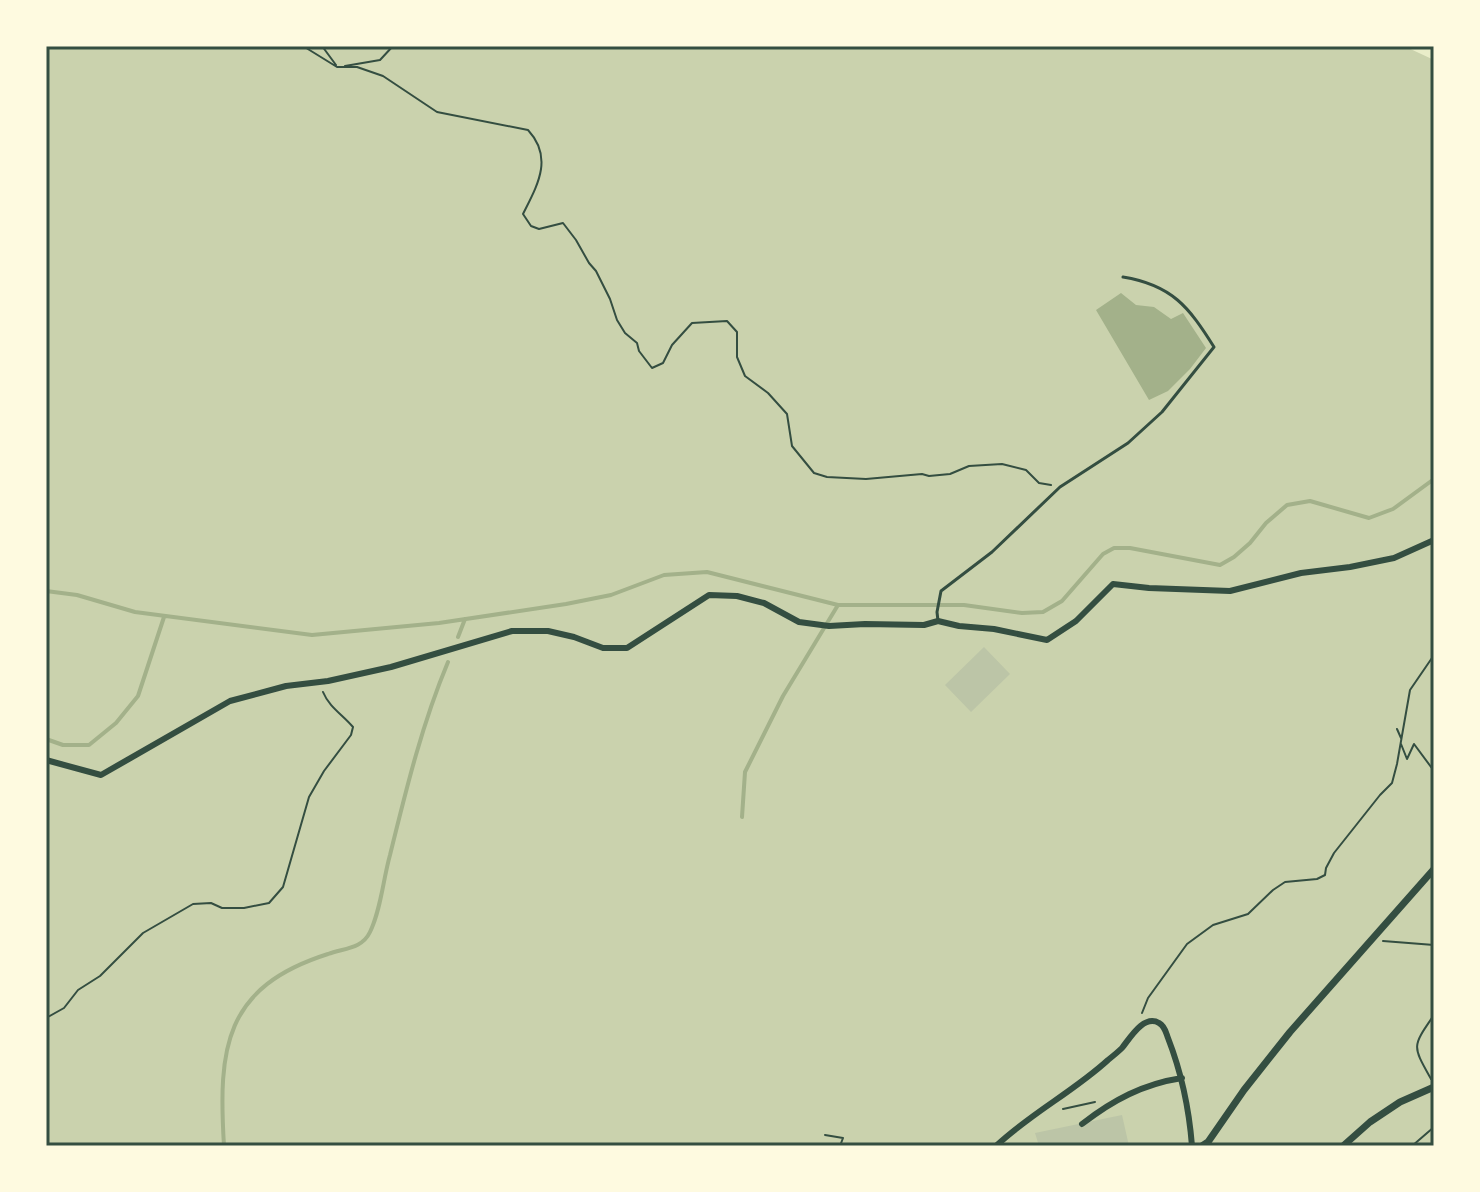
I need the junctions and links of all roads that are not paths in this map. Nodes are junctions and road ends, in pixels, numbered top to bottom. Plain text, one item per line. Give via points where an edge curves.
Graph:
1 (1123, 277) dead end
2 (1434, 540) edge
3 (938, 621) junction
4 (46, 760) edge
5 (1434, 869) edge
6 (1182, 1078) junction
7 (1434, 1085) edge
8 (1082, 1124) dead end
9 (996, 1146) edge
10 (1192, 1146) edge
11 (1202, 1146) edge
12 (1343, 1146) edge

1 - 3 lane via 1161,288 1188,308 1214,347 1162,412 1128,443 1060,487 992,552 941,591
2 - 3 street via 1394,558 1230,591 1113,584 1076,621 1047,640
3 - 4 street via 829,626 799,622 737,596 709,595 627,648 603,648 548,631 512,631 391,667 230,701 101,775
5 - 11 street via 1290,1032
6 - 8 street via 1117,1099
6 - 9 street via 1163,1026 1149,1021 1087,1079
6 - 10 street
7 - 12 street via 1370,1122

